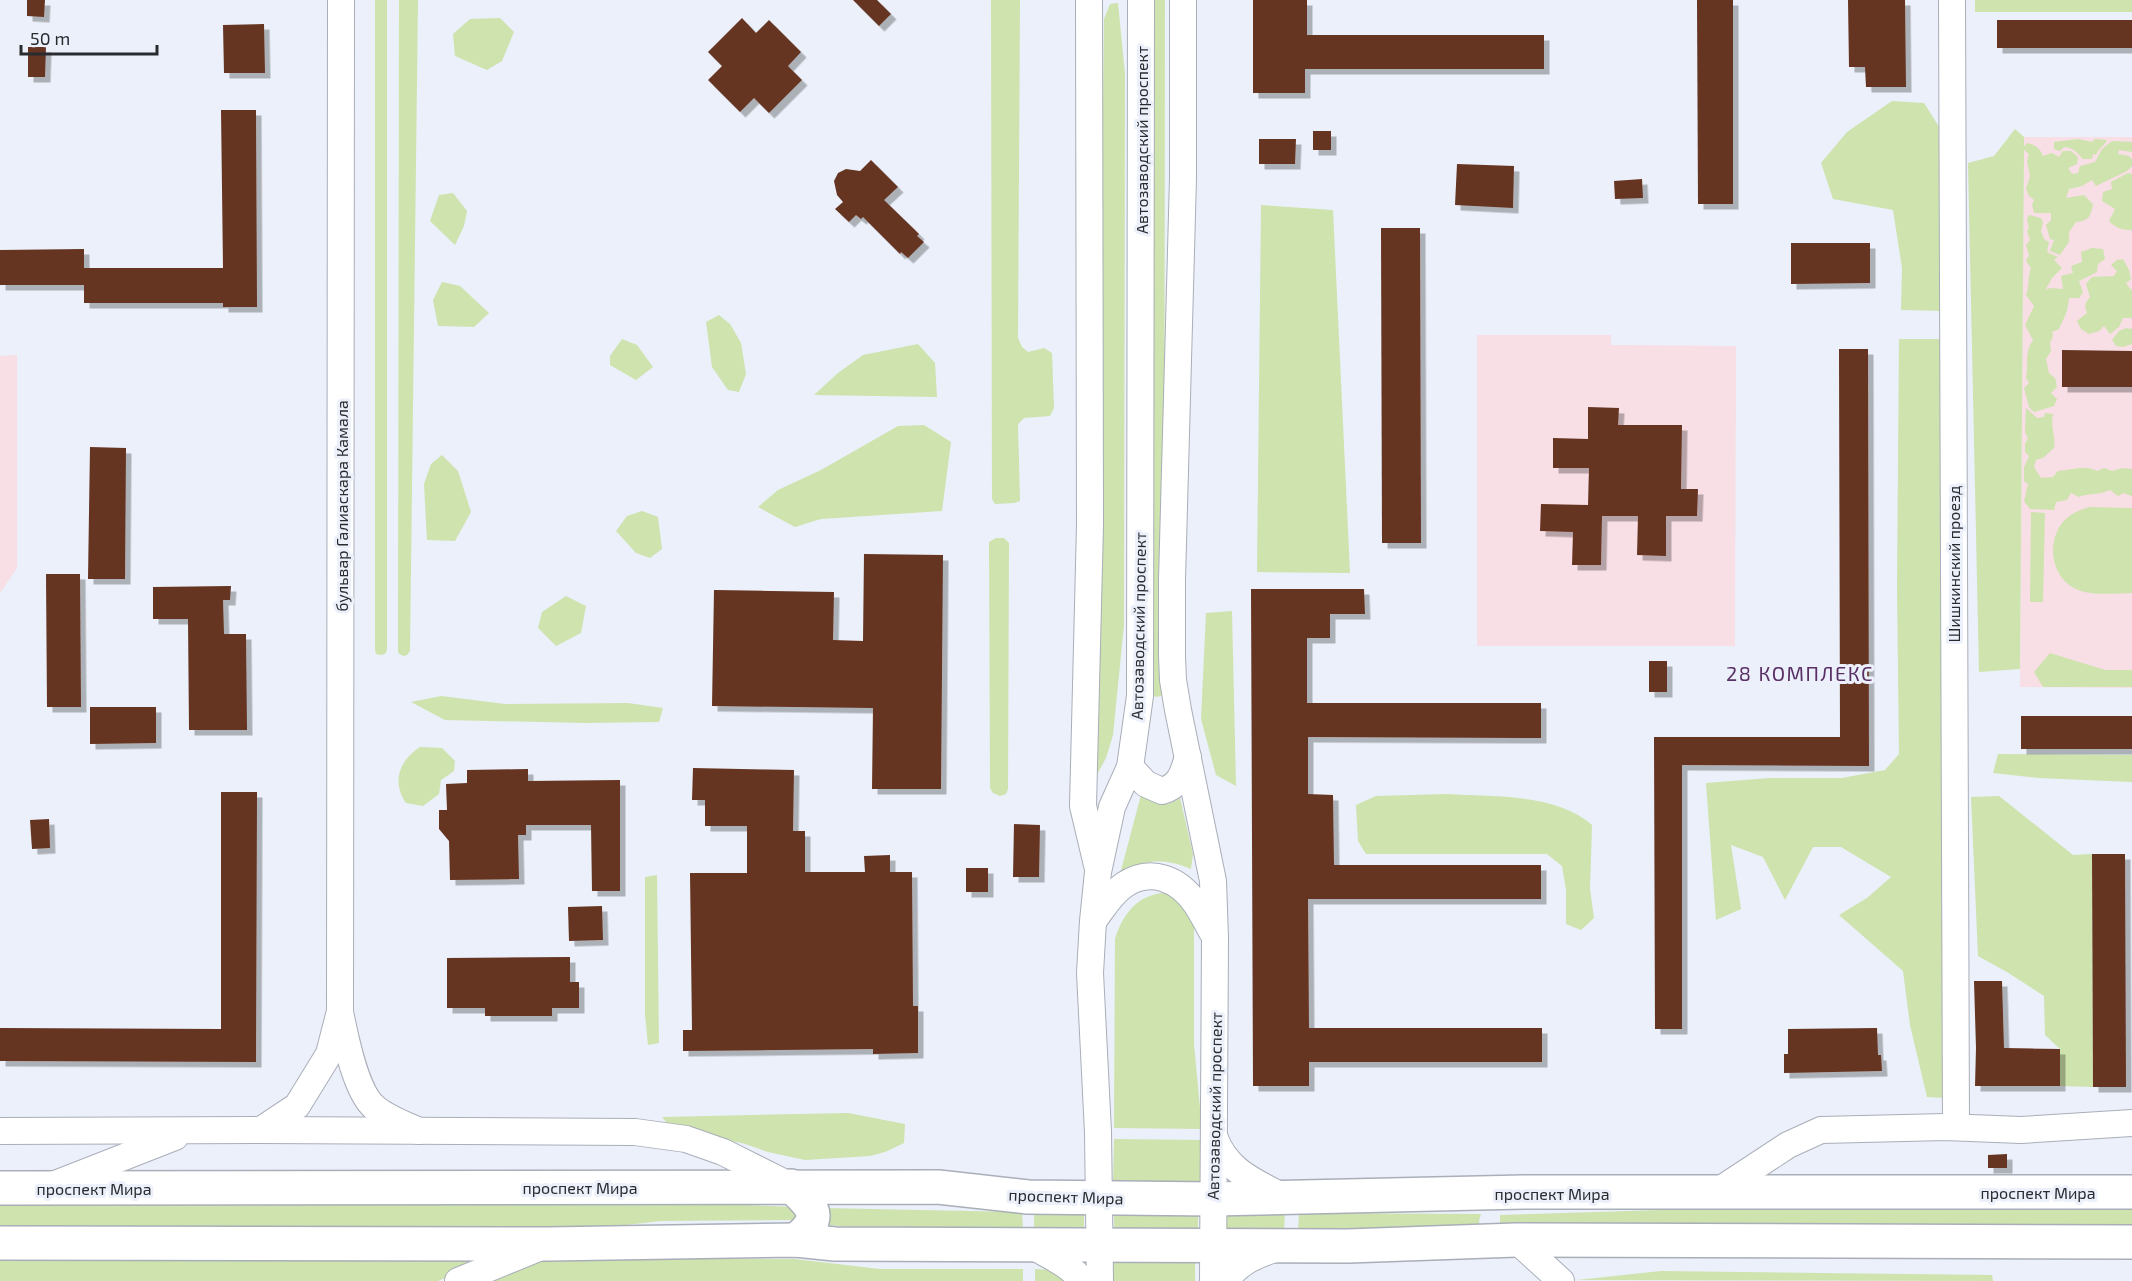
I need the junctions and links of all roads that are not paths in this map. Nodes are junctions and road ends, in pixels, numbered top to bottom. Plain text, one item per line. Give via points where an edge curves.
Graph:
1 (341, 0) edge
2 (1089, 0) edge
3 (1141, 0) edge
4 (1183, 0) edge
5 (1952, 0) edge
6 (1188, 757) junction
7 (1130, 767) junction
8 (1098, 872) junction
9 (1093, 921) junction
10 (1215, 938) junction
11 (340, 1012) junction
12 (2132, 1124) edge
13 (1956, 1127) junction
14 (261, 1130) junction
15 (0, 1131) edge
16 (419, 1131) junction
17 (189, 1132) junction
18 (1214, 1134) junction
19 (791, 1186) junction
20 (0, 1188) edge
21 (46, 1188) junction
22 (2132, 1192) edge
23 (1513, 1193) junction
24 (1714, 1193) junction
25 (1098, 1197) junction
26 (1286, 1198) junction
27 (1213, 1199) junction
28 (796, 1240) junction
29 (1516, 1240) junction
30 (2132, 1242) edge
31 (0, 1243) edge
32 (549, 1244) junction
33 (1028, 1244) junction
34 (1099, 1245) junction
35 (1286, 1245) junction
36 (1213, 1246) junction
37 (458, 1281) edge
38 (1083, 1281) edge
39 (1100, 1281) edge
40 (1213, 1281) edge
41 (1226, 1281) edge
42 (1562, 1281) edge

1 - 11 street, бульвар Галиаскара Камала
2 - 8 street via 1090,525 1083,806
3 - 7 street, Автозаводский проспект via 1140,696
4 - 6 street, Автозаводский проспект via 1172,656
5 - 13 street, Шишкинский проезд
6 - 7 street via 1180,780 1162,791 1146,784
6 - 10 street, Автозаводский проспект via 1213,880
7 - 8 street, Автозаводский проспект via 1112,807
8 - 9 street, Автозаводский проспект
9 - 10 street via 1124,885 1142,876 1162,876 1179,885 1195,902
9 - 25 street, Автозаводский проспект via 1090,973
10 - 18 street, Автозаводский проспект
11 - 14 street via 328,1054 297,1106
11 - 16 street via 352,1065 372,1106
12 - 13 street via 2020,1130
13 - 24 street via 1821,1130 1788,1145
14 - 16 street
14 - 17 street
15 - 17 street
16 - 19 street via 635,1132 686,1139 723,1152
17 - 21 street
18 - 26 street via 1219,1150 1231,1166
18 - 27 street, Автозаводский проспект
19 - 21 main road, проспект Мира
19 - 25 main road, проспект Мира via 938,1187 1028,1197
19 - 28 main road via 813,1210 809,1230
20 - 21 main road, проспект Мира
22 - 24 main road, проспект Мира
23 - 24 main road, проспект Мира
23 - 26 main road, проспект Мира
23 - 29 main road via 1491,1204 1479,1215 1479,1224 1488,1232
25 - 27 main road, проспект Мира
25 - 34 street, Автозаводский проспект
26 - 27 main road, проспект Мира
27 - 36 street, Автозаводский проспект
28 - 32 main road
28 - 33 main road via 835,1244
29 - 30 main road
29 - 35 main road
29 - 42 street
31 - 32 main road
32 - 37 street
33 - 34 main road
33 - 38 street
34 - 36 main road
34 - 39 street, Автозаводский проспект
35 - 36 main road
35 - 41 street via 1254,1256
36 - 40 street, Автозаводский проспект

